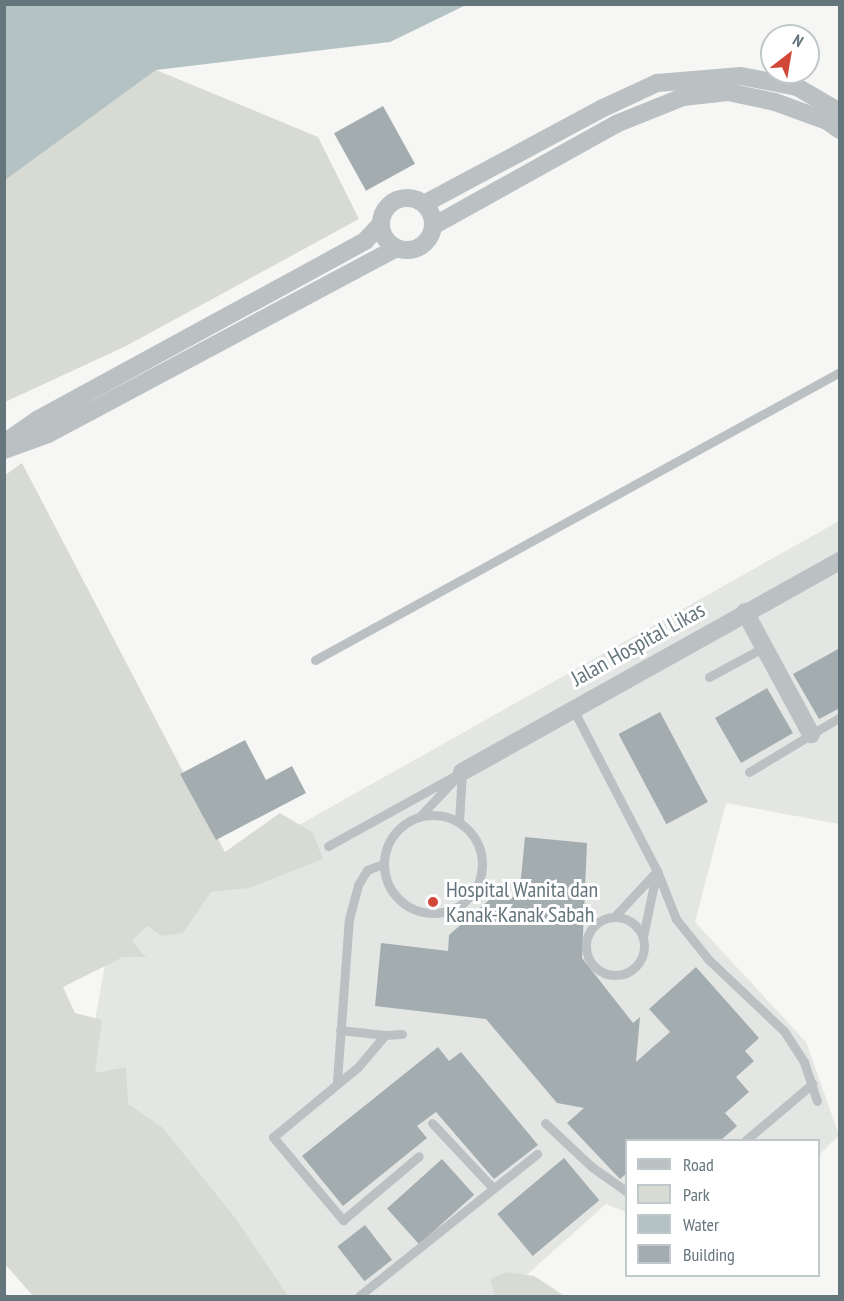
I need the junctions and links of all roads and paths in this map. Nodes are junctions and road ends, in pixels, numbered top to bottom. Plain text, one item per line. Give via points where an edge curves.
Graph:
1 (840, 112) edge
2 (840, 130) edge
3 (424, 204) junction
4 (381, 224) junction
5 (433, 226) junction
6 (397, 248) junction
7 (840, 372) edge
8 (4, 443) edge
9 (4, 450) edge
10 (840, 561) edge
11 (745, 612) junction
12 (764, 647) junction
13 (315, 660) dead end
14 (709, 677) dead end
15 (572, 708) junction
16 (840, 717) edge
17 (811, 734) junction
18 (462, 772) junction
19 (749, 772) dead end
20 (422, 815) junction
21 (459, 822) junction
22 (328, 846) dead end
23 (383, 864) junction
24 (657, 871) junction
25 (615, 916) junction
26 (643, 937) junction
27 (340, 1030) junction
28 (402, 1034) dead end
29 (385, 1035) junction
30 (337, 1081) junction
31 (812, 1084) junction
32 (817, 1101) dead end
33 (432, 1123) dead end
34 (545, 1123) dead end
35 (747, 1139) edge
36 (537, 1154) dead end
37 (419, 1156) dead end
38 (492, 1187) junction
39 (625, 1190) edge
40 (359, 1296) edge

1 - 3 street via 797,87 741,76 657,83
2 - 5 street via 827,121 775,102 728,92 684,97 616,124
3 - 4 street via 400,199 386,208
3 - 5 street
4 - 6 street via 385,238
4 - 8 street via 365,241 37,420
5 - 6 street via 420,246
6 - 9 street via 48,434
7 - 13 lane
10 - 11 street, Jalan Hospital Likas
11 - 12 street
11 - 15 street, Jalan Hospital Likas
12 - 14 lane
12 - 17 street
15 - 18 street, Jalan Hospital Likas
15 - 24 lane
16 - 17 lane
17 - 19 lane
18 - 20 lane
18 - 21 lane
18 - 22 lane
20 - 21 lane via 440,814
20 - 23 lane via 393,834
21 - 23 lane via 479,846 483,864 473,894 463,904 435,913 415,910 392,891
23 - 27 lane via 367,870 358,885 349,919
24 - 25 lane
24 - 26 lane
24 - 31 lane via 676,919 708,959 784,1031
25 - 26 lane via 627,919
25 - 26 lane via 599,921 587,937 590,960 603,973 621,975 638,966 643,956
27 - 29 lane
27 - 30 lane
28 - 29 lane
29 - 30 lane via 358,1067
30 - 37 lane via 273,1137 343,1220
31 - 32 lane
31 - 35 lane
33 - 38 lane
34 - 39 lane via 592,1167
36 - 38 lane
38 - 40 lane

